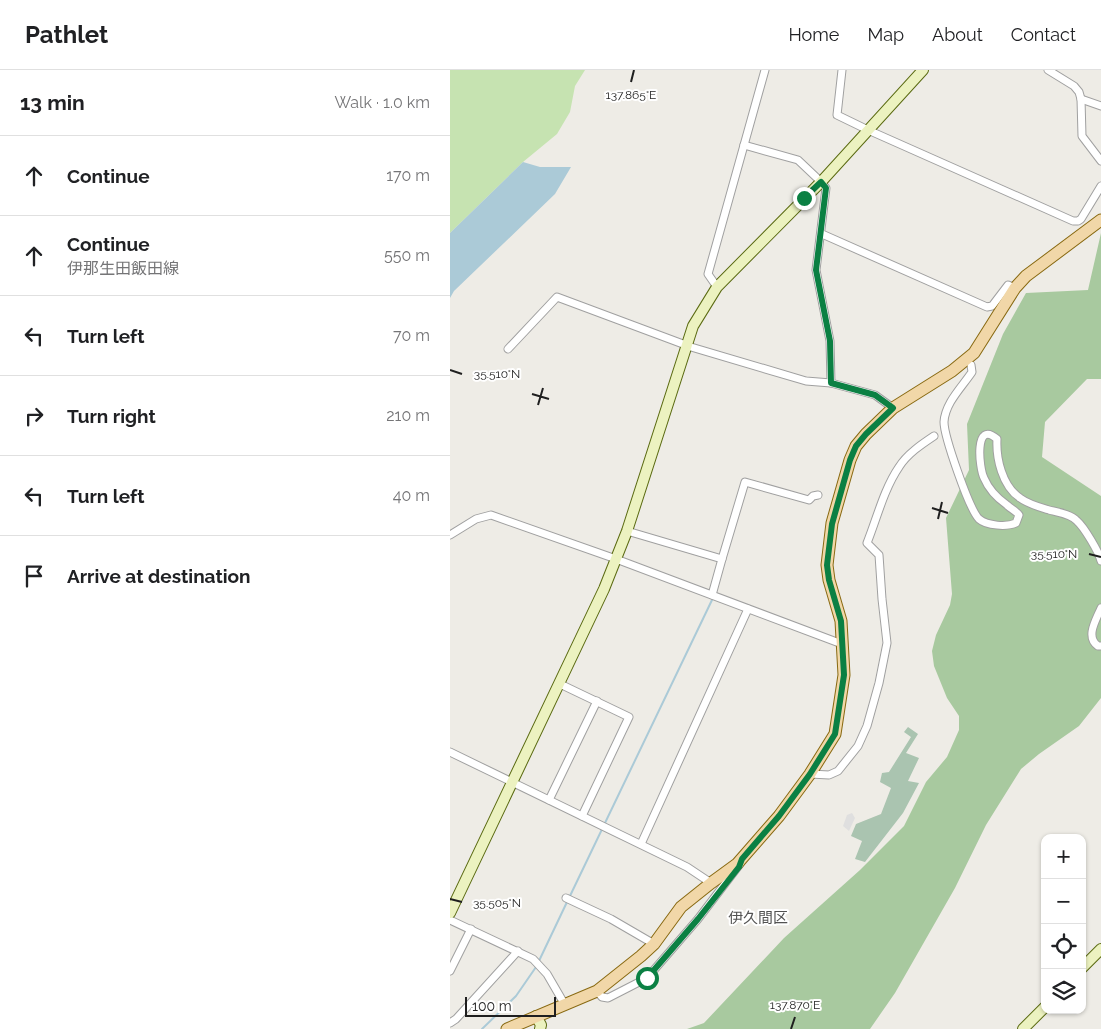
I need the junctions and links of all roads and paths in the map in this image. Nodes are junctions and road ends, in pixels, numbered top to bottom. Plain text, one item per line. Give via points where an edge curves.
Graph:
1 (765, 70) edge
2 (842, 70) edge
3 (923, 70) edge
4 (1048, 70) edge
5 (1081, 99) junction
6 (1101, 106) edge
7 (868, 130) junction
8 (744, 145) junction
9 (1101, 161) edge
10 (821, 182) junction
11 (1101, 186) edge
12 (1101, 220) edge
13 (822, 234) junction
14 (717, 287) junction
15 (1015, 288) junction
16 (687, 345) junction
17 (508, 348) dead end
18 (971, 365) dead end
19 (831, 383) junction
20 (893, 408) junction
21 (934, 436) dead end
22 (818, 495) dead end
23 (627, 530) junction
24 (450, 536) edge
25 (616, 559) junction
26 (722, 559) junction
27 (1101, 561) edge
28 (712, 595) junction
29 (1101, 608) edge
30 (748, 609) junction
31 (842, 644) junction
32 (1101, 646) edge
33 (560, 684) junction
34 (596, 701) junction
35 (450, 752) edge
36 (810, 774) junction
37 (512, 782) junction
38 (549, 800) junction
39 (582, 816) junction
40 (641, 844) junction
41 (742, 859) junction
42 (711, 883) junction
43 (568, 899) dead end
44 (450, 913) edge
45 (450, 920) edge
46 (471, 929) junction
47 (654, 944) junction
48 (1101, 949) edge
49 (518, 951) junction
50 (1086, 964) edge
51 (450, 971) edge
52 (597, 991) junction
53 (565, 1005) junction
54 (1041, 1011) edge
55 (536, 1016) junction
56 (450, 1023) edge
57 (508, 1029) edge
58 (540, 1029) edge
59 (1023, 1029) edge

1 - 8 street
2 - 7 street via 837,115
3 - 7 street
4 - 5 street via 1074,86
5 - 6 street
5 - 9 street via 1082,136
7 - 10 street
7 - 11 street via 1078,222
8 - 10 street via 798,160
8 - 14 street via 708,274
10 - 13 street via 826,188
10 - 14 street
12 - 15 main road via 1038,266
13 - 15 street via 987,307 992,306 1008,285
13 - 19 street via 816,270 830,341
14 - 16 street via 693,326
15 - 20 main road via 969,358
16 - 17 street via 557,297
16 - 19 street via 806,381
16 - 23 street
18 - 27 street via 972,372 947,409 944,428 967,496 978,518 984,522 1010,525 1016,523 1019,515 994,494 983,478 980,451 981,440 987,434 997,438 998,460 1019,498 1077,520 1100,554
19 - 20 street via 875,395
20 - 31 main road via 856,446 832,524 827,565 841,621
21 - 36 street via 916,448 900,466 867,543 879,556 887,643 867,726 858,746 838,771 829,775
22 - 26 street via 809,500 745,482
23 - 25 street
23 - 26 street
24 - 25 street via 476,519 491,515
25 - 28 street
25 - 33 street
26 - 28 street
28 - 30 street
29 - 32 street via 1091,635 1094,643
30 - 31 street
30 - 40 street
31 - 36 main road via 844,675 835,734
33 - 34 street
33 - 37 street
34 - 38 street
34 - 39 street via 629,717
35 - 37 street
36 - 41 main road
37 - 38 street
37 - 44 street
38 - 39 street
39 - 40 street
40 - 42 street via 687,866
41 - 42 main road
41 - 52 street via 723,888 647,978 608,998
42 - 47 main road via 681,907
43 - 47 street
45 - 46 street
46 - 49 street
46 - 51 street
47 - 52 main road
48 - 50 street
49 - 53 street via 539,964
49 - 56 street
52 - 53 main road
53 - 55 main road
54 - 59 street
55 - 57 main road
55 - 58 street

